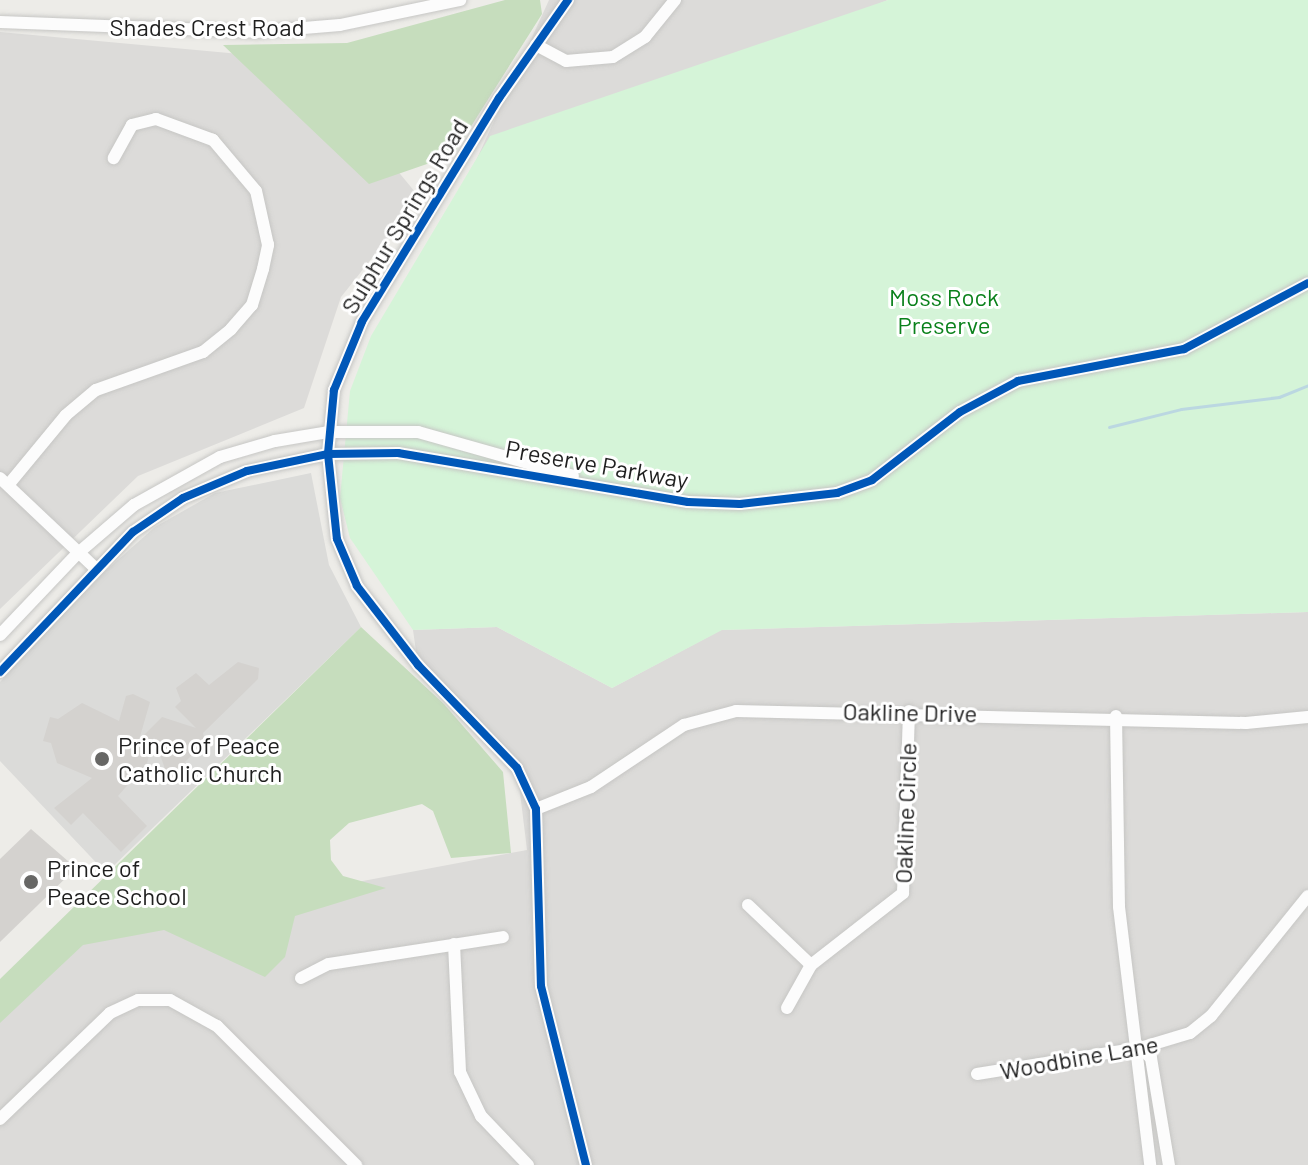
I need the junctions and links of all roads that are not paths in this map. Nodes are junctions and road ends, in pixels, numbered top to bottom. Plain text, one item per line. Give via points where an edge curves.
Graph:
1 (460, 0) edge
2 (568, 0) edge
3 (675, 0) edge
4 (0, 22) edge
5 (536, 45) junction
6 (114, 158) dead end
7 (1308, 283) edge
8 (329, 432) junction
9 (328, 454) junction
10 (5, 481) edge
11 (629, 495) junction
12 (77, 554) junction
13 (94, 567) junction
14 (0, 635) edge
15 (0, 672) edge
16 (909, 711) junction
17 (1116, 716) junction
18 (1308, 717) edge
19 (536, 809) junction
20 (1308, 896) edge
21 (748, 905) dead end
22 (503, 937) dead end
23 (454, 944) junction
24 (811, 965) junction
25 (301, 978) dead end
26 (787, 1008) dead end
27 (1140, 1048) junction
28 (977, 1074) dead end
29 (0, 1119) edge
30 (1162, 1124) junction
31 (1144, 1127) junction
32 (356, 1165) edge
33 (528, 1165) edge
34 (586, 1165) edge
35 (1150, 1165) edge
36 (1169, 1165) edge

1 - 4 street, Shades Crest Road via 340,25 256,32
2 - 5 street, Sulphur Springs Road
3 - 5 street via 645,37 613,57 566,61
5 - 8 street, Sulphur Springs Road via 362,322 334,390
6 - 10 street via 132,125 156,119 213,140 256,191 268,245 252,305 203,352 96,390
7 - 11 street, Preserve Parkway via 1184,349 1018,381 960,412 872,480 837,493 740,504
8 - 9 street, Sulphur Springs Road
8 - 11 street, Preserve Parkway via 381,429 448,438
8 - 12 street, Preserve Parkway via 220,457 172,480
9 - 11 street, Preserve Parkway via 417,454
9 - 13 street, Preserve Parkway via 210,485 158,514
9 - 19 street, Sulphur Springs Road via 337,539 357,586 418,665 517,768
10 - 12 street
12 - 13 street
12 - 14 street, Preserve Parkway
13 - 15 street, Preserve Parkway
16 - 17 street, Oakline Drive
16 - 19 street, Oakline Drive via 719,714 684,725 591,787
16 - 24 street, Oakline Circle via 903,893
17 - 18 street, Oakline Drive via 1246,723
17 - 27 street via 1119,907
19 - 34 street, Sulphur Springs Road via 541,986
20 - 27 street, Woodbine Lane via 1201,1025
21 - 24 street
22 - 23 street
23 - 25 street via 329,964
23 - 33 street via 460,1072 481,1116
24 - 26 street, Oakline Circle
27 - 28 street, Woodbine Lane
27 - 30 street via 1151,1058
27 - 31 street via 1133,1062
29 - 32 street via 110,1013 138,1000 170,1000 217,1026
30 - 31 street
30 - 36 street
31 - 35 street

